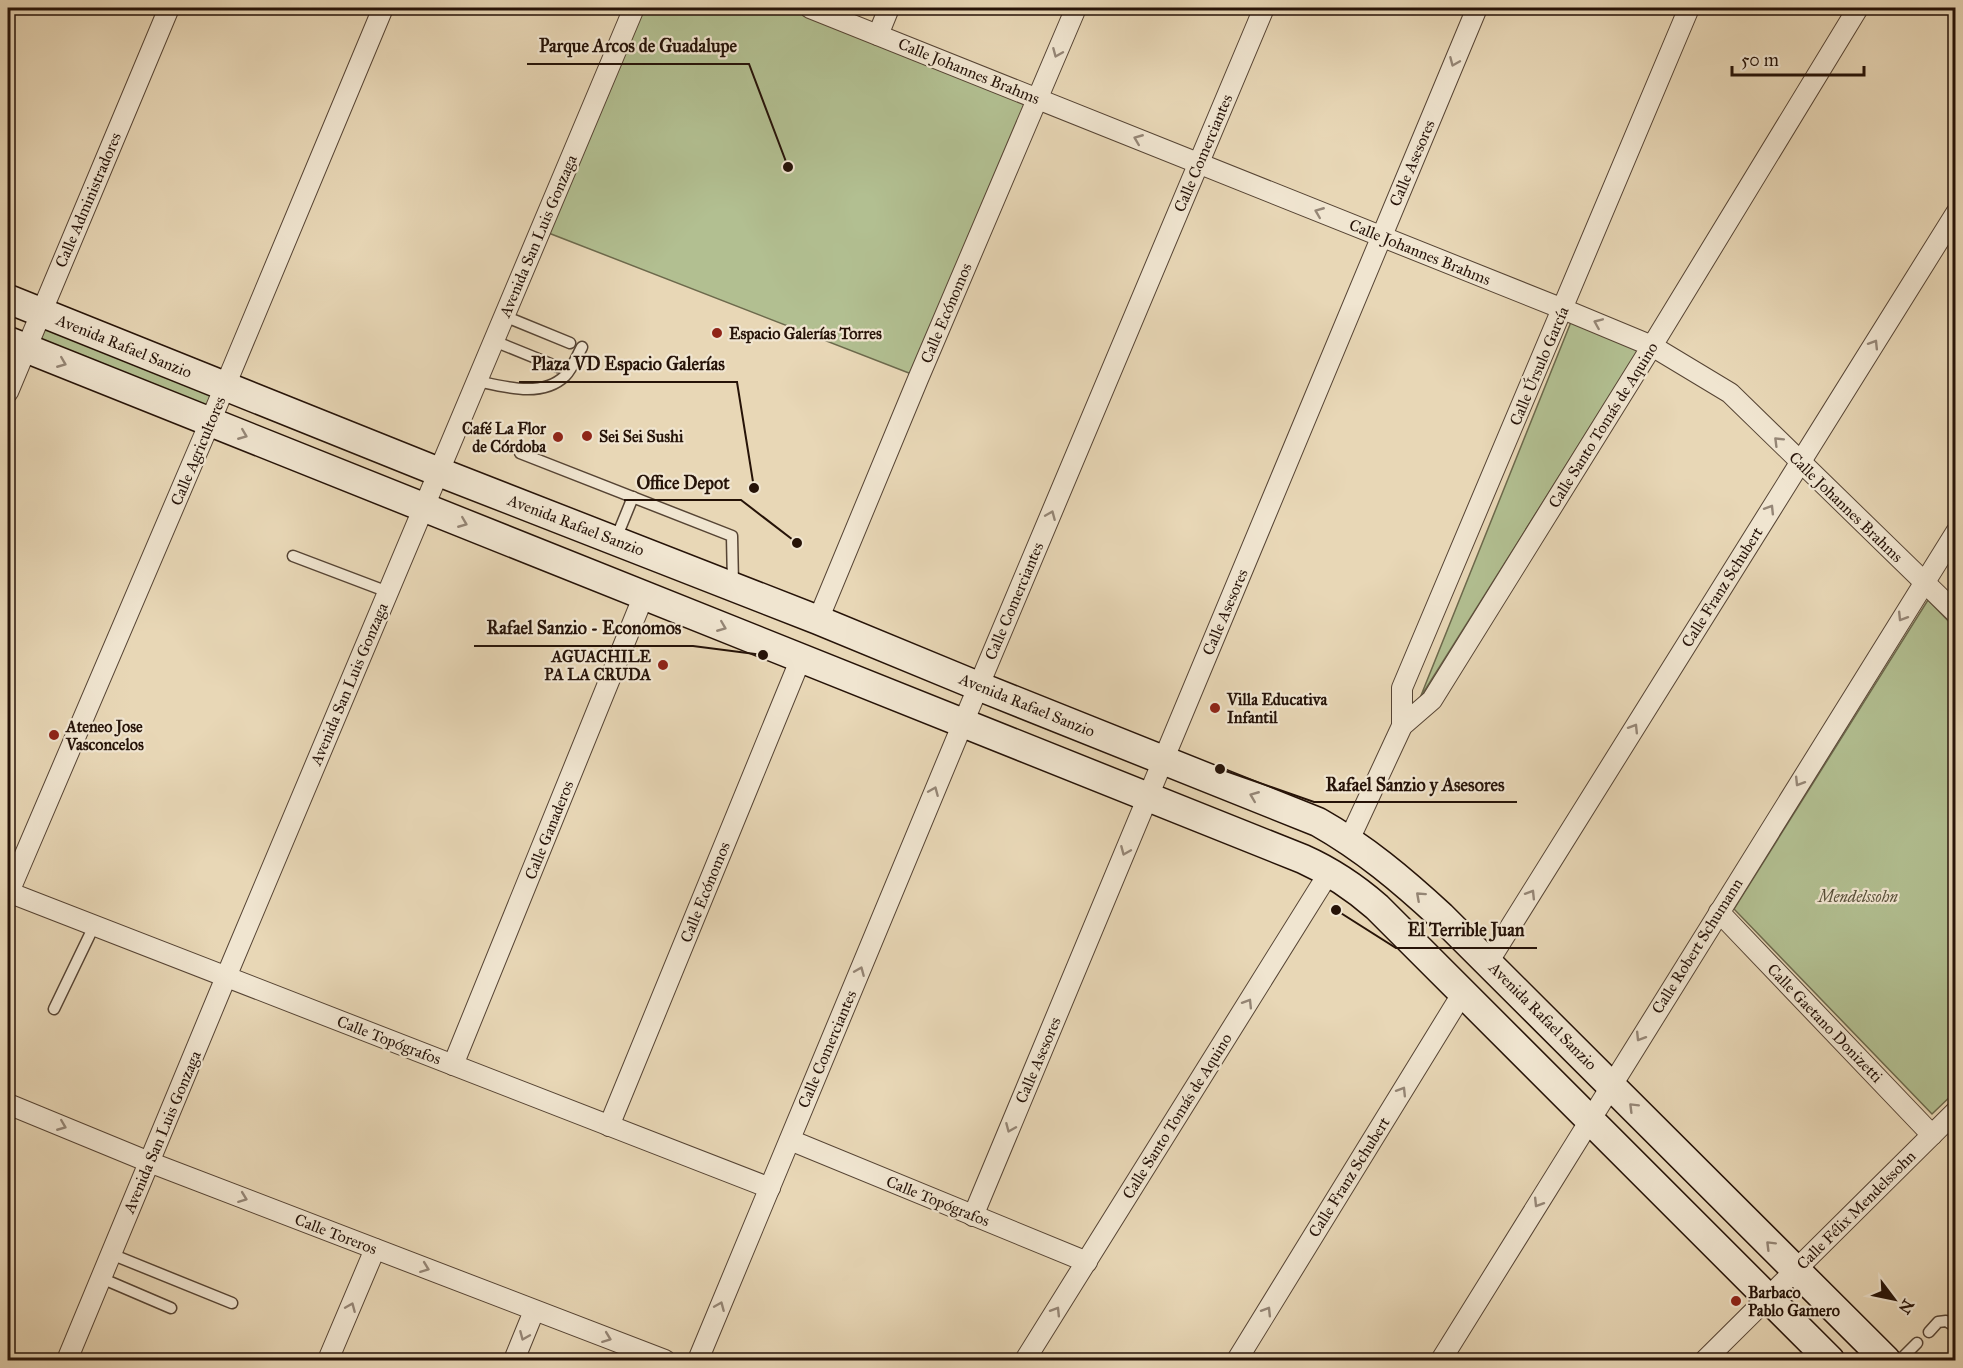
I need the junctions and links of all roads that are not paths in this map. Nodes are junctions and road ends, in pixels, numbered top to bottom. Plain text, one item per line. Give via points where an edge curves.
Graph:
1 (168, 8) edge
2 (383, 8) edge
3 (634, 8) edge
4 (810, 8) edge
5 (889, 8) edge
6 (1076, 8) edge
7 (1264, 8) edge
8 (1477, 8) edge
9 (1689, 8) edge
10 (1858, 8) edge
11 (878, 35) junction
12 (1038, 98) junction
13 (1199, 163) junction
14 (1956, 213) edge
15 (1381, 237) junction
16 (8, 299) edge
17 (1563, 309) junction
18 (41, 312) junction
19 (504, 316) junction
20 (494, 341) junction
21 (570, 343) dead end
22 (17, 345) edge
23 (1652, 346) junction
24 (582, 347) dead end
25 (558, 367) dead end
26 (477, 381) junction
27 (225, 386) junction
28 (8, 392) edge
29 (210, 422) junction
30 (520, 453) dead end
31 (1799, 462) junction
32 (439, 472) junction
33 (633, 497) junction
34 (423, 507) junction
35 (1956, 532) edge
36 (615, 541) junction
37 (293, 556) dead end
38 (1924, 582) junction
39 (733, 587) junction
40 (388, 592) junction
41 (644, 596) junction
42 (1956, 613) edge
43 (818, 620) junction
44 (801, 658) junction
45 (978, 686) junction
46 (963, 723) junction
47 (1401, 726) junction
48 (1163, 760) junction
49 (1148, 797) junction
50 (1349, 840) junction
51 (1330, 871) junction
52 (8, 892) edge
53 (1719, 912) junction
54 (94, 926) junction
55 (1489, 961) junction
56 (226, 977) junction
57 (1462, 994) junction
58 (54, 1009) dead end
59 (453, 1065) junction
60 (1611, 1085) junction
61 (8, 1104) edge
62 (1956, 1111) edge
63 (1589, 1119) junction
64 (609, 1126) junction
65 (1932, 1135) junction
66 (790, 1140) junction
67 (149, 1162) junction
68 (770, 1188) junction
69 (973, 1216) junction
70 (375, 1249) junction
71 (111, 1254) junction
72 (1087, 1262) junction
73 (1796, 1270) junction
74 (101, 1278) junction
75 (1768, 1298) junction
76 (232, 1303) dead end
77 (171, 1308) dead end
78 (534, 1311) junction
79 (1956, 1327) edge
80 (1929, 1332) dead end
81 (1917, 1343) dead end
82 (67, 1360) edge
83 (328, 1360) edge
84 (514, 1360) edge
85 (666, 1360) edge
86 (698, 1360) edge
87 (1025, 1360) edge
88 (1237, 1360) edge
89 (1440, 1360) edge
90 (1705, 1360) edge
91 (1830, 1360) edge
92 (1886, 1360) edge
93 (1900, 1360) edge

1 - 18 street, Calle Administradores
2 - 27 street, Calle Agricultores
3 - 19 street, Avenida San Luis Gonzaga
4 - 11 street, Calle Johannes Brahms
5 - 11 street
6 -> 12 street, Calle Ecónomos
7 - 13 street, Calle Comerciantes
8 -> 15 street, Calle Asesores
9 - 17 street, Calle Úrsulo García
10 - 23 street, Calle Santo Tomás de Aquino
11 - 12 street, Calle Johannes Brahms
13 -> 12 street, Calle Johannes Brahms
12 - 43 street, Calle Ecónomos
15 -> 13 street, Calle Johannes Brahms
45 -> 13 street, Calle Comerciantes
31 -> 14 street, Calle Franz Schubert
15 - 17 street, Calle Johannes Brahms
15 - 48 street, Calle Asesores
16 - 18 main road, Avenida Rafael Sanzio
23 -> 17 street, Calle Johannes Brahms
17 - 47 street, Calle Úrsulo García via 1402,688
18 - 22 street, Calle Administradores
18 - 27 main road, Avenida Rafael Sanzio
19 - 20 street, Avenida San Luis Gonzaga
19 - 21 lane
20 - 25 lane
20 - 26 street, Avenida San Luis Gonzaga
22 - 28 street, Calle Administradores
22 -> 29 main road
31 -> 23 street, Calle Johannes Brahms via 1730,393
23 - 47 street, Calle Santo Tomás de Aquino via 1432,700
24 - 26 lane via 566,375 549,387 513,388
26 - 32 street, Avenida San Luis Gonzaga
27 - 29 street, Calle Agricultores
27 - 32 main road, Avenida Rafael Sanzio
29 -> 34 main road
29 - 52 street, Calle Agricultores
30 - 33 lane
31 - 38 street, Calle Johannes Brahms
55 -> 31 street, Calle Franz Schubert
32 - 34 street, Avenida San Luis Gonzaga
32 - 36 main road, Avenida Rafael Sanzio
33 - 36 lane
33 - 39 lane via 732,536
34 - 40 street, Avenida San Luis Gonzaga
34 -> 41 main road
35 - 38 street, Calle Robert Schumann
36 - 39 main road, Avenida Rafael Sanzio
37 - 40 lane
38 - 42 street, Calle Johannes Brahms
38 -> 53 street, Calle Robert Schumann
39 - 43 main road, Avenida Rafael Sanzio
40 - 56 street, Avenida San Luis Gonzaga
41 -> 44 main road
41 - 59 street, Calle Ganaderos
43 - 45 main road, Avenida Rafael Sanzio
44 - 46 main road
44 - 64 street, Calle Ecónomos
45 - 46 street, Calle Comerciantes
45 - 48 main road, Avenida Rafael Sanzio
46 - 49 main road
66 -> 46 street, Calle Comerciantes
47 - 50 street, Calle Santo Tomás de Aquino
48 - 49 street, Calle Asesores
50 -> 48 main road, Avenida Rafael Sanzio via 1318,822
49 - 51 main road
49 -> 69 street, Calle Asesores
55 -> 50 main road, Avenida Rafael Sanzio via 1391,871
51 - 57 main road via 1377,907
72 -> 51 street, Calle Santo Tomás de Aquino
52 - 54 street, Calle Topógrafos
53 -> 60 street, Calle Robert Schumann
53 - 65 street, Calle Gaetano Donizetti
54 - 56 street, Calle Topógrafos
54 - 58 lane
55 - 60 main road, Avenida Rafael Sanzio
56 - 59 street, Calle Topógrafos
56 - 67 street, Avenida San Luis Gonzaga
57 - 63 main road
88 -> 57 street, Calle Franz Schubert
59 - 64 street, Calle Topógrafos
60 - 63 street, Calle Robert Schumann
73 -> 60 main road, Avenida Rafael Sanzio
61 -> 67 street, Calle Toreros
62 - 65 street, Calle Félix Mendelssohn
63 - 75 main road
63 -> 89 street, Calle Robert Schumann
64 - 68 street, Calle Topógrafos
65 - 73 street, Calle Félix Mendelssohn
66 - 68 street, Calle Comerciantes
66 - 69 street, Calle Topógrafos
67 -> 70 street, Calle Toreros
67 - 71 street, Avenida San Luis Gonzaga
86 -> 68 street, Calle Comerciantes
69 - 72 street, Calle Topógrafos
70 -> 78 street, Calle Toreros
83 -> 70 street
71 - 74 street, Avenida San Luis Gonzaga
71 - 76 lane
87 -> 72 street, Calle Santo Tomás de Aquino
73 - 75 street, Calle Félix Mendelssohn
73 - 92 main road, Avenida Rafael Sanzio
74 - 77 lane
74 - 82 street, Avenida San Luis Gonzaga
75 - 90 street, Calle Félix Mendelssohn
75 - 91 main road
78 -> 84 street
78 -> 85 street, Calle Toreros
79 - 80 lane via 1946,1321 1938,1322
81 - 93 lane

